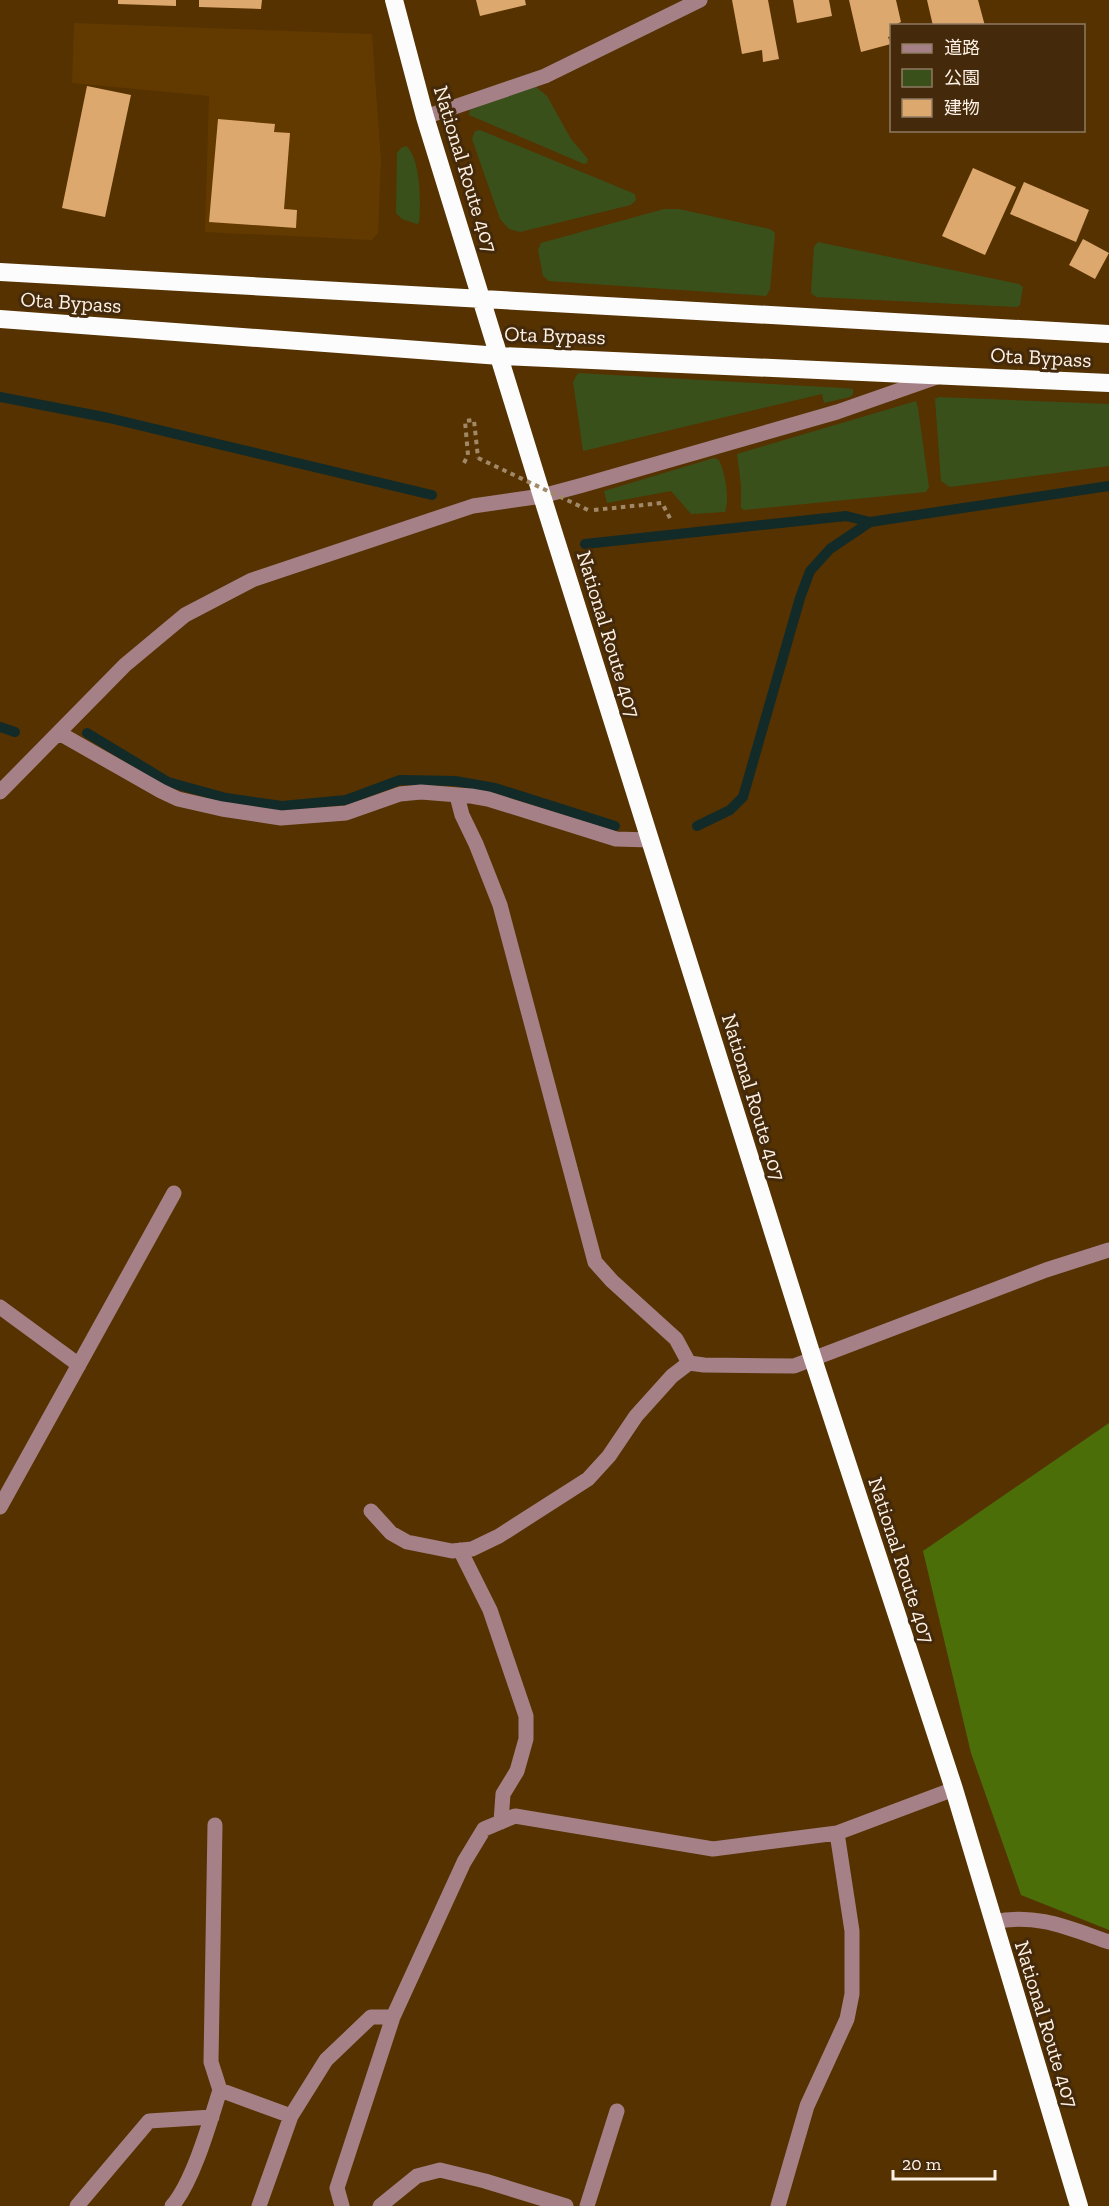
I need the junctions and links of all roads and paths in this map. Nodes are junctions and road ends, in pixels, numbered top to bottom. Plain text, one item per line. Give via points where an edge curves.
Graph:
1 (394, 0) edge
2 (700, 0) edge
3 (425, 117) junction
4 (0, 272) edge
5 (482, 298) junction
6 (0, 319) edge
7 (1109, 334) edge
8 (500, 356) junction
9 (943, 375) junction
10 (1109, 383) edge
11 (464, 463) dead end
12 (542, 496) junction
13 (672, 522) dead end
14 (59, 733) junction
15 (0, 792) edge
16 (457, 796) junction
17 (650, 840) junction
18 (174, 1192) dead end
19 (1109, 1250) edge
20 (0, 1307) edge
21 (813, 1359) junction
22 (689, 1363) junction
23 (79, 1365) junction
24 (0, 1507) edge
25 (371, 1510) dead end
26 (460, 1550) junction
27 (954, 1789) junction
28 (501, 1822) junction
29 (215, 1826) dead end
30 (837, 1833) junction
31 (993, 1922) junction
32 (1109, 1942) edge
33 (393, 2017) junction
34 (220, 2090) junction
35 (617, 2111) dead end
36 (291, 2116) junction
37 (212, 2117) junction
38 (77, 2206) edge
39 (171, 2206) edge
40 (259, 2206) edge
41 (342, 2206) edge
42 (380, 2206) edge
43 (566, 2206) edge
44 (587, 2206) edge
45 (778, 2206) edge
46 (1079, 2206) edge

1 - 3 highway, National Route 407
2 - 3 street via 545,76
3 - 5 highway, National Route 407
4 - 5 highway, Ota Bypass
5 - 7 highway, Ota Bypass
5 - 8 highway, National Route 407
6 - 8 highway, Ota Bypass
8 - 9 highway, Ota Bypass
8 - 12 highway, National Route 407
9 - 10 highway, Ota Bypass
9 - 12 street via 837,412
11 - 13 path, bridge via 468,455 465,421 474,420 478,458 588,510 662,503
12 - 14 street via 473,506 252,580 185,615 125,665
12 - 17 highway, National Route 407
14 - 15 street
14 - 16 street via 178,799 222,809 281,818 346,813 400,794
16 - 17 street via 488,799 616,839
16 - 22 street via 500,905 595,1262 676,1339
17 - 21 highway, National Route 407
18 - 23 street
19 - 21 street via 1046,1270
20 - 23 street
21 - 22 street via 794,1366
21 - 27 highway, National Route 407
22 - 26 street via 636,1416 588,1479 499,1536 472,1549
23 - 24 street
25 - 26 street via 391,1533 407,1542
26 - 28 street via 490,1610 526,1716 526,1739 517,1771 503,1794
27 - 30 street
27 - 31 highway, National Route 407
28 - 30 street via 515,1816 713,1849
28 - 33 street via 484,1828 464,1862
29 - 34 street via 211,2062
30 - 45 street via 852,1931 852,1994 847,2019 807,2106
31 - 32 street via 1044,1920
31 - 46 highway, National Route 407
33 - 36 street via 371,2017 326,2060
33 - 41 street via 337,2188
34 - 36 street
34 - 37 street
35 - 44 street
36 - 40 street
37 - 38 street via 149,2121
37 - 39 street via 198,2155
42 - 43 street via 417,2176 440,2170

